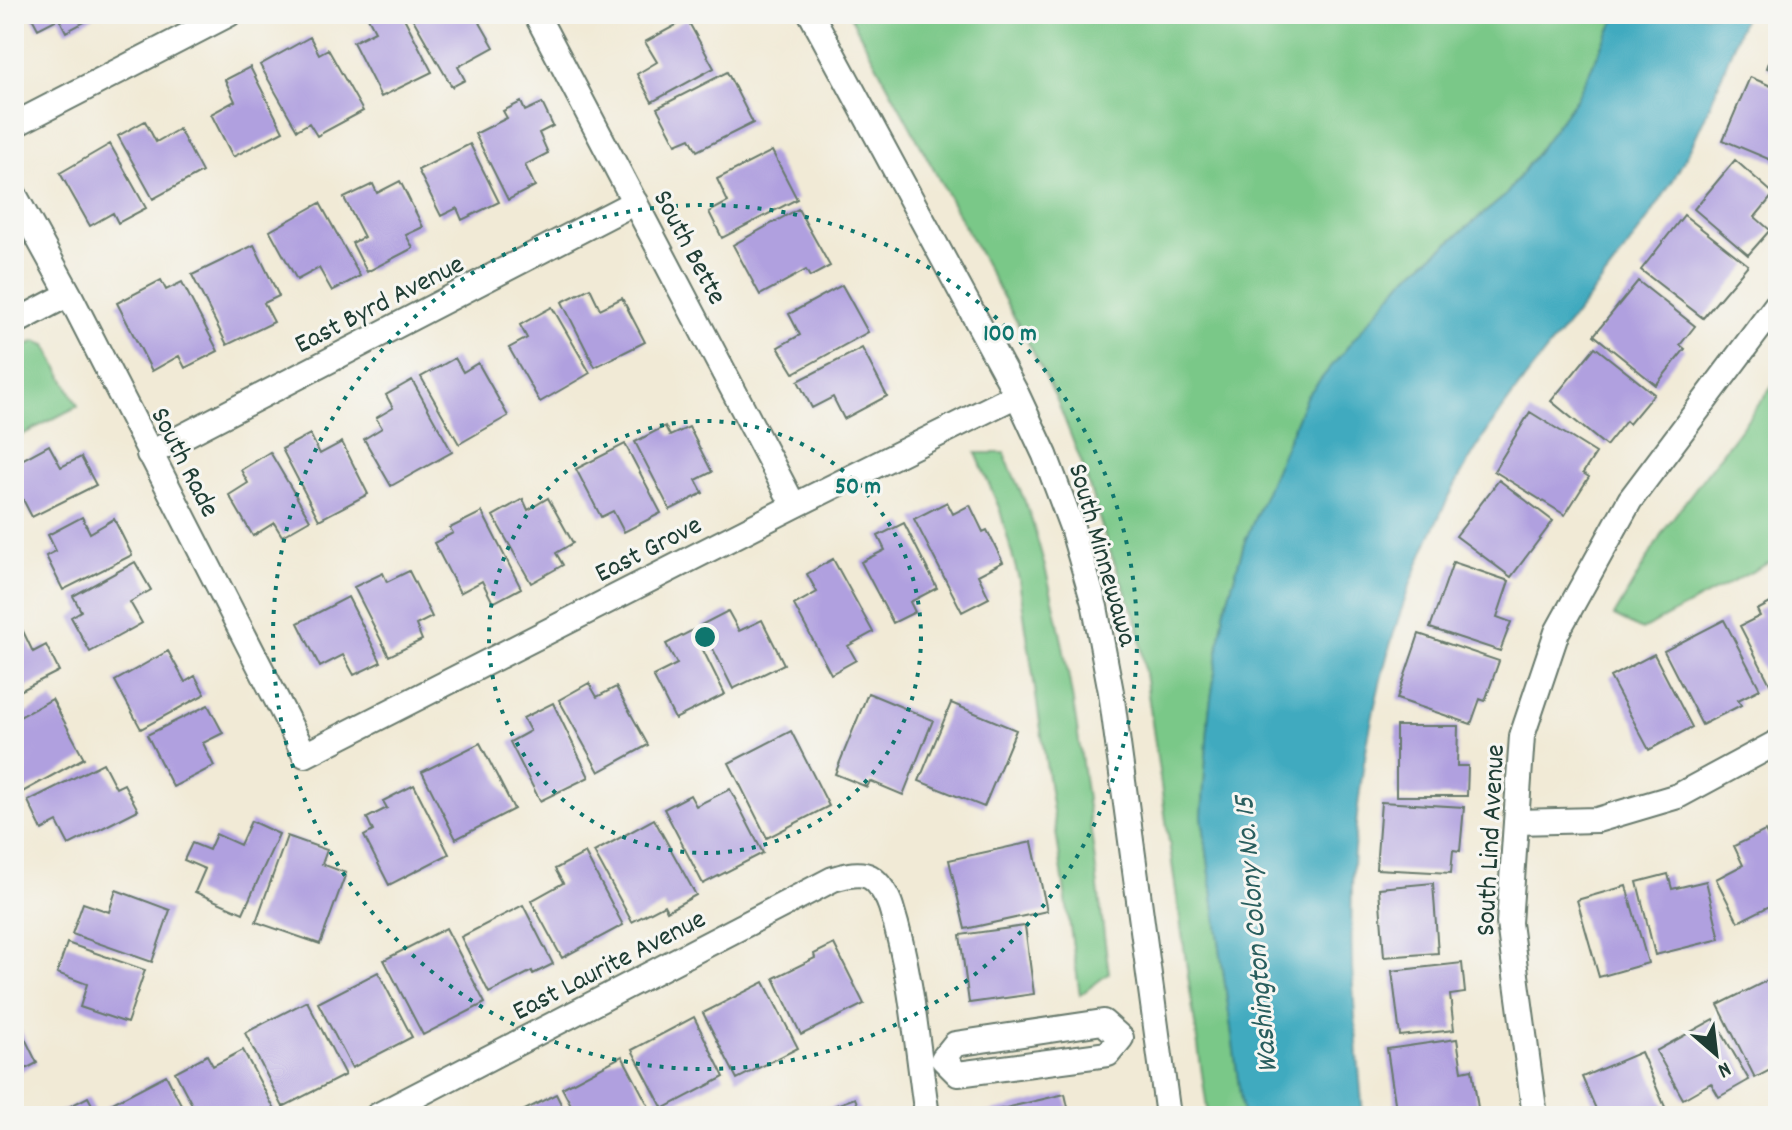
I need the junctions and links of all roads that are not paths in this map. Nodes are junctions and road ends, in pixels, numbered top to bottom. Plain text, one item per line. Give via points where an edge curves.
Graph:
1 (229, 14) edge
2 (536, 14) edge
3 (811, 14) edge
4 (14, 125) edge
5 (14, 194) edge
6 (635, 202) junction
7 (69, 294) junction
8 (1778, 303) edge
9 (14, 323) edge
10 (1017, 395) junction
11 (149, 454) junction
12 (794, 506) junction
13 (1778, 742) edge
14 (305, 755) joint
15 (1516, 822) junction
16 (1158, 1032) junction
17 (931, 1060) junction
18 (377, 1116) edge
19 (927, 1116) edge
20 (1168, 1116) edge
21 (1535, 1116) edge

1 - 4 street
2 - 6 street, South Bette
3 - 10 street, South Minnewawa
5 - 7 street, South Rade
6 - 11 street, East Byrd Avenue
6 - 12 street, South Bette
7 - 9 street
7 - 11 street, South Rade
8 - 15 street, South Lind Avenue via 1630,500 1557,632 1522,736
10 - 12 street, East Grove
10 - 16 street, South Minnewawa via 1072,527 1095,607
11 - 14 street, South Rade
12 - 14 street, East Grove
13 - 15 street via 1678,796 1597,820
15 - 21 street, South Lind Avenue via 1509,923
16 - 17 street via 1121,1038 1108,1054 958,1074
16 - 20 street, South Minnewawa
17 - 18 street, East Laurite Avenue via 890,904 869,876 851,874
17 - 19 street

